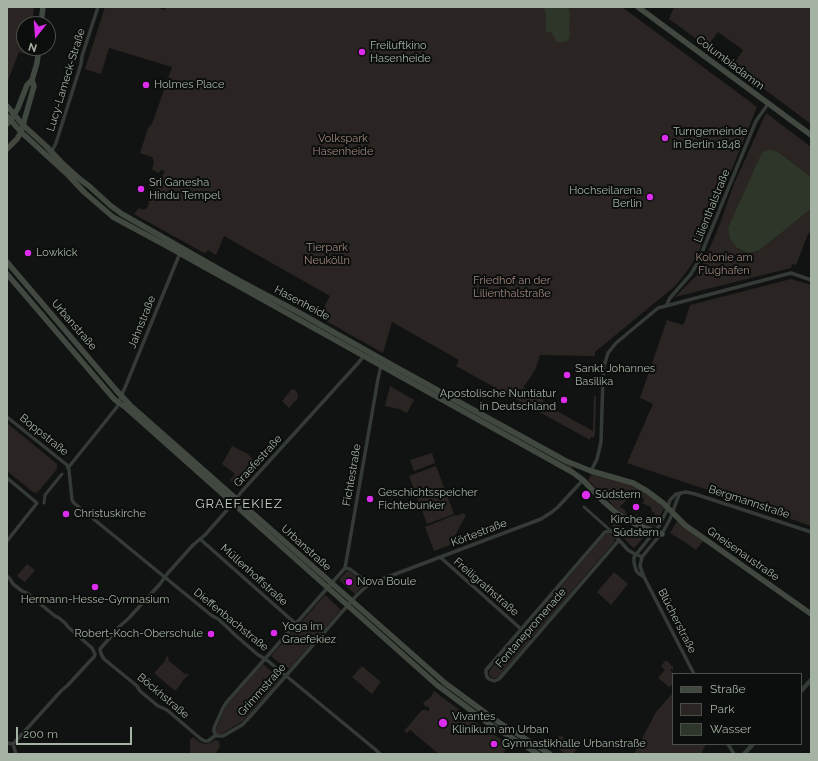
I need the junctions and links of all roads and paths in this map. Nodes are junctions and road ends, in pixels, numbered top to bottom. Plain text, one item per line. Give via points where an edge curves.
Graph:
1 (98, 7) edge
2 (638, 7) edge
3 (38, 56) edge
4 (32, 80) junction
5 (768, 104) junction
6 (7, 106) edge
7 (14, 115) junction
8 (8, 120) edge
9 (23, 125) junction
10 (21, 132) junction
11 (811, 135) edge
12 (7, 149) edge
13 (50, 155) junction
14 (107, 202) junction
15 (98, 205) junction
16 (167, 243) junction
17 (181, 250) junction
18 (7, 262) edge
19 (7, 274) edge
20 (811, 280) edge
21 (666, 306) junction
22 (58, 322) junction
23 (52, 327) junction
24 (365, 353) junction
25 (382, 365) junction
26 (112, 385) junction
27 (106, 390) junction
28 (122, 396) junction
29 (120, 403) junction
30 (7, 417) edge
31 (576, 465) junction
32 (68, 468) junction
33 (591, 471) junction
34 (572, 472) junction
35 (62, 474) dead end
36 (7, 478) edge
37 (583, 480) junction
38 (680, 493) junction
39 (234, 501) junction
40 (44, 503) dead end
41 (584, 507) dead end
42 (667, 507) junction
43 (672, 513) junction
44 (610, 531) junction
45 (655, 531) junction
46 (811, 532) edge
47 (662, 534) junction
48 (200, 539) junction
49 (619, 540) junction
50 (7, 541) edge
51 (636, 554) junction
52 (642, 557) junction
53 (440, 558) junction
54 (345, 568) junction
55 (7, 576) edge
56 (644, 577) junction
57 (164, 578) junction
58 (369, 584) junction
59 (330, 586) junction
60 (350, 604) junction
61 (811, 614) edge
62 (296, 624) junction
63 (521, 629) junction
64 (101, 654) joint
65 (265, 659) junction
66 (693, 673) edge
67 (286, 676) junction
68 (811, 680) edge
69 (802, 690) edge
70 (216, 735) junction
71 (7, 743) edge
72 (13, 744) junction
73 (729, 745) edge
74 (752, 745) edge
75 (16, 754) edge
76 (380, 754) edge
77 (538, 754) edge
78 (550, 754) edge
79 (734, 754) edge
80 (744, 754) edge

1 - 13 street, Lucy-Lameck-Straße via 56,143
2 - 5 main road, Columbiadamm
3 - 4 main road
4 - 7 main road via 27,85
4 - 9 main road via 34,86
5 - 11 main road, Columbiadamm
5 - 21 street, Lilienthalstraße via 756,121 698,262
6 - 7 main road, Hasenheide
7 - 8 main road
7 - 9 main road, Hasenheide
8 - 10 main road, Hasenheide
9 - 10 main road
9 - 13 main road, Hasenheide
10 - 12 main road
10 - 13 main road, Hasenheide
13 - 14 main road, Hasenheide
13 - 15 main road, Hasenheide
14 - 15 main road
14 - 16 main road, Hasenheide
15 - 16 main road, Hasenheide via 120,222
16 - 17 main road, Hasenheide
17 - 24 main road, Hasenheide
17 - 28 street, Jahnstraße
18 - 22 main road, Urbanstraße
19 - 23 main road, Urbanstraße
20 - 21 street via 791,273
21 - 33 street, Lilienthalstraße via 658,308 616,343 608,353 603,377 601,442
22 - 23 main road
22 - 26 main road, Urbanstraße
23 - 27 main road, Urbanstraße
24 - 25 main road, Hasenheide
24 - 31 main road, Hasenheide
24 - 39 street, Graefestraße via 360,362
25 - 34 main road, Hasenheide
25 - 54 street, Fichtestraße via 374,397
26 - 27 main road
26 - 28 main road, Urbanstraße
27 - 29 main road, Urbanstraße
28 - 29 street, Jahnstraße
28 - 39 main road, Urbanstraße
29 - 32 street, Jahnstraße
29 - 39 main road, Urbanstraße
30 - 32 street, Boppstraße
31 - 33 main road, Hasenheide
31 - 34 main road
32 - 57 street, Dieffenbachstraße via 72,500
33 - 37 main road
33 - 42 main road via 635,484
34 - 37 main road, Hasenheide
35 - 40 street via 45,495
36 - 50 street via 38,503
37 - 45 main road via 619,515 629,522
37 - 53 street, Körtestraße via 545,517
38 - 42 street via 673,496
38 - 43 street
38 - 46 street, Bergmannstraße via 695,494
39 - 48 street, Graefestraße
39 - 59 main road, Urbanstraße
41 - 44 street
42 - 43 main road, Gneisenaustraße
42 - 45 street
43 - 47 street
43 - 61 main road, Gneisenaustraße via 689,528
44 - 49 street
44 - 63 street, Fontanepromenade via 603,534
45 - 47 main road
45 - 51 street
47 - 52 street
48 - 57 street, Graefestraße
48 - 62 street, Müllenhoffstraße
49 - 51 street
49 - 63 street, Fontanepromenade via 499,679 489,679 486,670
51 - 52 street
51 - 56 street, Blücherstraße via 634,567
52 - 56 street, Blücherstraße via 640,566
53 - 58 street, Körtestraße
53 - 63 street, Freiligrathstraße
54 - 58 street
54 - 59 street
55 - 72 street via 13,584 65,623 94,650 95,654
56 - 66 street, Blücherstraße
57 - 64 street, Graefestraße via 101,647
57 - 65 street, Dieffenbachstraße
58 - 60 street, Körtestraße
59 - 60 main road, Urbanstraße
59 - 62 street, Grimmstraße
60 - 67 street, Grimmstraße
60 - 77 main road, Urbanstraße via 433,681 488,723
60 - 78 main road, Urbanstraße via 445,683 491,717
62 - 65 street, Grimmstraße
64 - 70 street, Böckhstraße via 138,686 140,691 201,739 208,741
65 - 67 street, Dieffenbachstraße
65 - 70 street, Grimmstraße via 224,706 214,728
67 - 70 street, Grimmstraße via 244,724 223,736
67 - 76 street, Dieffenbachstraße
68 - 69 street
71 - 72 street
72 - 75 street
73 - 79 street
74 - 80 street

